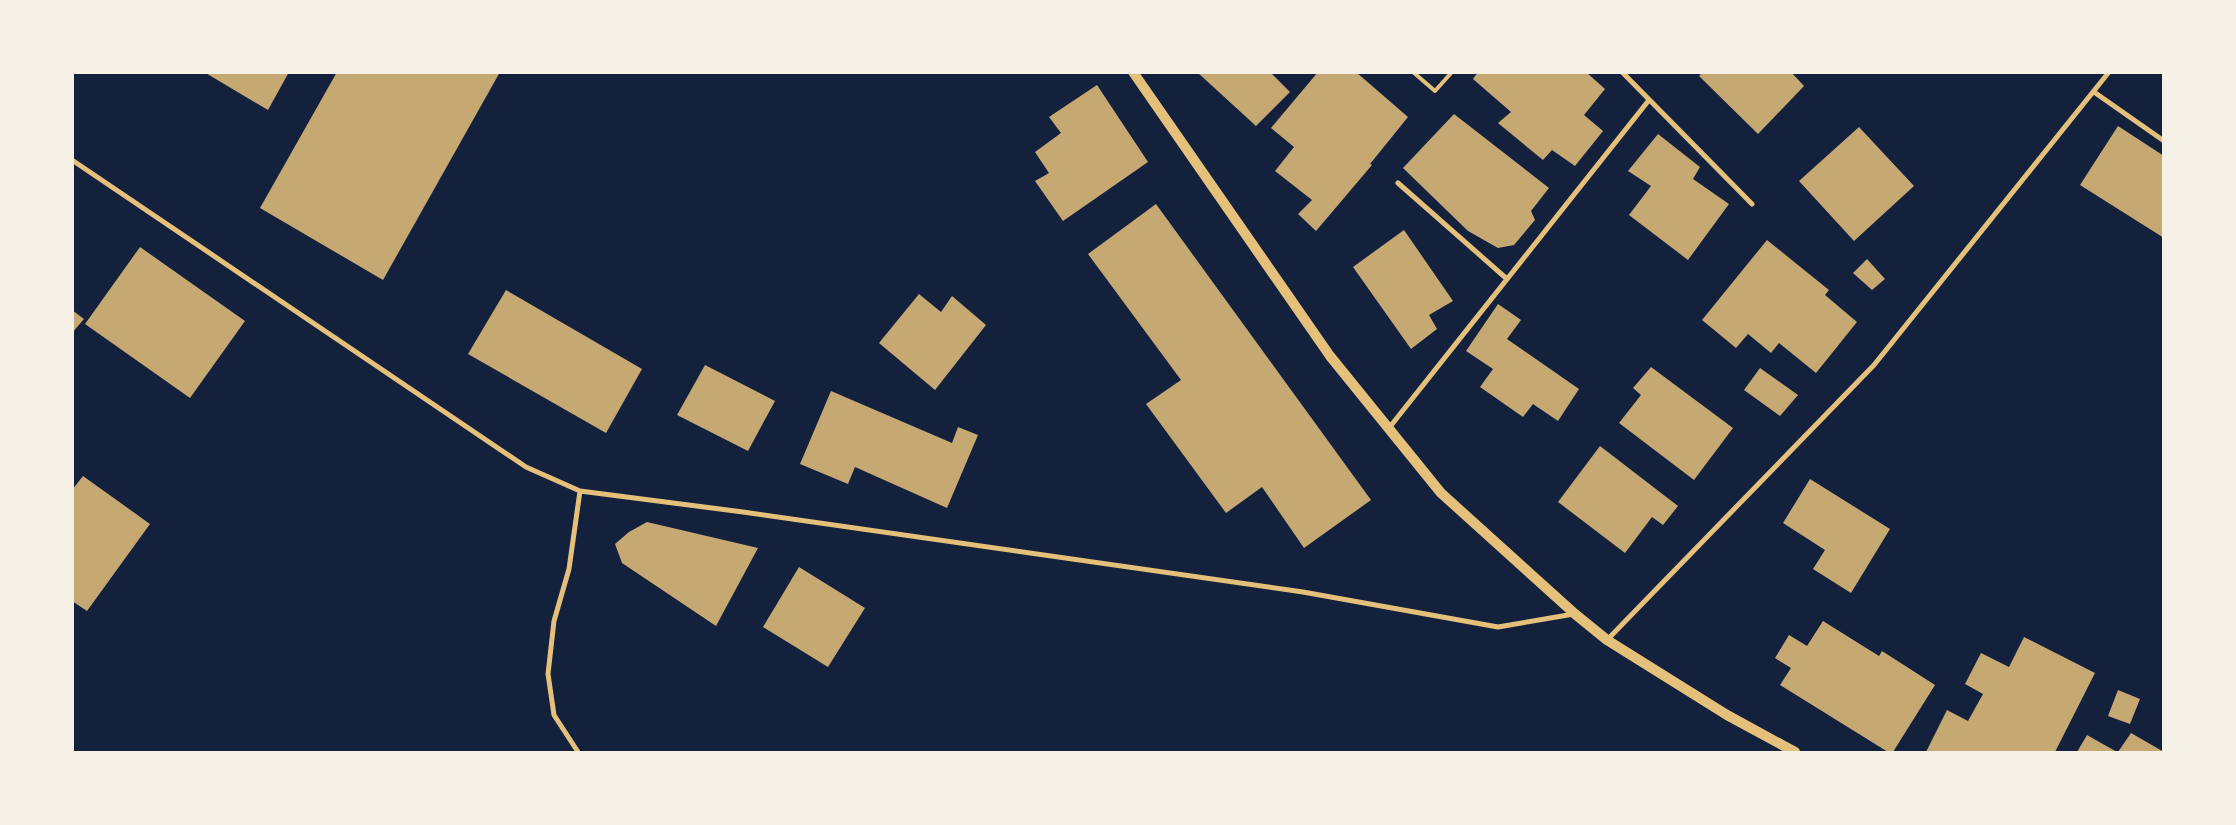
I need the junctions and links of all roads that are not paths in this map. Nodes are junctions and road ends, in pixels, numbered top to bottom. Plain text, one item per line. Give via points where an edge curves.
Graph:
1 (1133, 72) edge
2 (1413, 72) edge
3 (1452, 72) edge
4 (1622, 72) edge
5 (2107, 73) edge
6 (2094, 92) junction
7 (1649, 100) junction
8 (2164, 141) edge
9 (72, 160) edge
10 (1398, 183) dead end
11 (1752, 204) dead end
12 (1507, 278) junction
13 (1389, 428) junction
14 (580, 491) junction
15 (1574, 614) junction
16 (1608, 640) junction
17 (578, 752) edge
18 (1795, 752) edge

1 - 13 main road via 1330,356
2 - 3 lane via 1435,91
4 - 7 street
5 - 6 street
6 - 8 street
6 - 16 street via 1874,365
7 - 11 street
7 - 12 street
9 - 14 street via 526,467
10 - 12 street
12 - 13 street
13 - 15 main road via 1441,494
14 - 15 street via 1303,592 1498,627
14 - 17 street via 569,569 554,621 548,674 554,715
15 - 16 main road
16 - 18 main road via 1727,715

